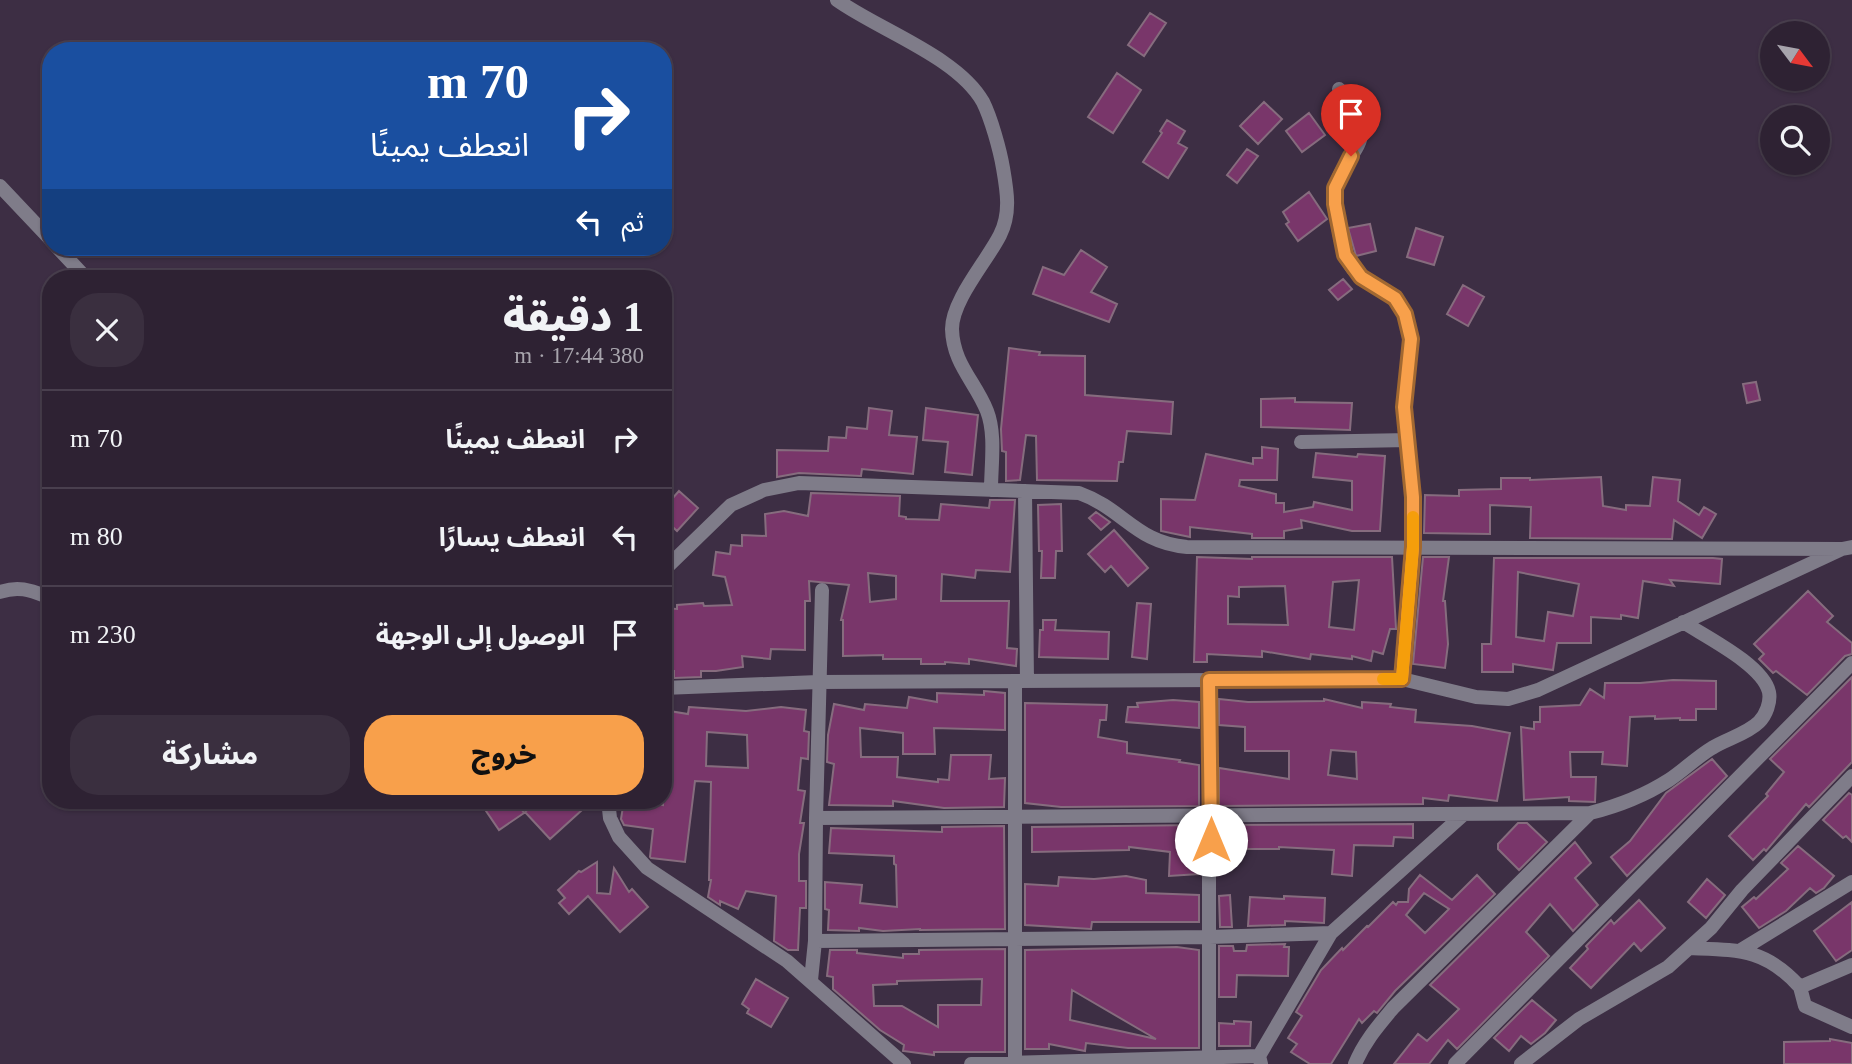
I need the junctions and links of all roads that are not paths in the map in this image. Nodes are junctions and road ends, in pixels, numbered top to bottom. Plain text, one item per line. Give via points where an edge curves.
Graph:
1 (836, 0) edge
2 (1339, 89) dead end
3 (0, 186) edge
4 (42, 230) edge
5 (65, 256) edge
6 (79, 270) edge
7 (1409, 440) junction
8 (1301, 442) dead end
9 (991, 490) junction
10 (1025, 491) junction
11 (1413, 547) junction
12 (1847, 548) edge
13 (672, 562) edge
14 (822, 590) dead end
15 (0, 592) edge
16 (42, 595) edge
17 (1683, 622) junction
18 (1852, 663) edge
19 (1402, 679) junction
20 (1209, 680) junction
21 (1021, 681) junction
22 (818, 682) junction
23 (672, 688) edge
24 (1852, 776) edge
25 (609, 809) edge
26 (1590, 813) junction
27 (1464, 814) junction
28 (1211, 815) junction
29 (1016, 816) junction
30 (816, 818) junction
31 (1852, 881) edge
32 (1331, 933) junction
33 (1210, 937) junction
34 (1016, 939) junction
35 (815, 941) junction
36 (1689, 948) junction
37 (1741, 950) junction
38 (1852, 965) edge
39 (811, 980) junction
40 (1800, 987) junction
41 (1852, 1027) edge
42 (1209, 1057) junction
43 (1260, 1060) edge
44 (1015, 1063) edge
45 (904, 1064) edge
46 (971, 1064) edge
47 (1355, 1064) edge
48 (1455, 1064) edge
49 (1521, 1064) edge

1 - 9 street via 957,74 983,103 1002,161 1007,214 1001,234 959,304 952,327 963,372 987,412
2 - 7 street via 1352,103 1362,126 1361,139 1335,188 1345,255 1361,277 1395,298 1409,327 1404,407
3 - 4 street
5 - 6 street
7 - 8 street
7 - 11 street
9 - 10 street
9 - 13 street via 799,483 764,490 731,505
10 - 11 street via 1079,493 1096,499 1147,537 1167,545
10 - 21 street
11 - 12 street
11 - 19 street
12 - 17 street
14 - 22 street
15 - 16 street via 25,588
17 - 19 street via 1538,690 1508,699 1476,697
17 - 26 street via 1760,675 1769,690 1766,711 1759,722 1638,797
18 - 48 street
19 - 20 street
20 - 21 street
20 - 28 street
21 - 22 street
21 - 29 street
22 - 23 street
22 - 30 street
24 - 36 street
25 - 39 street via 619,837 647,867
26 - 27 street
26 - 47 street via 1393,1008
27 - 28 street
27 - 32 street
28 - 29 street
28 - 33 street
29 - 30 street
29 - 34 street
30 - 35 street
31 - 37 street
32 - 33 street
32 - 43 street
33 - 34 street
33 - 42 street
34 - 35 street
34 - 44 street
35 - 39 street
36 - 37 street
36 - 49 street via 1668,967 1579,1019
37 - 40 street via 1769,961
38 - 40 street
39 - 45 street
40 - 41 street via 1805,1006
42 - 43 street
42 - 44 street
44 - 46 street

